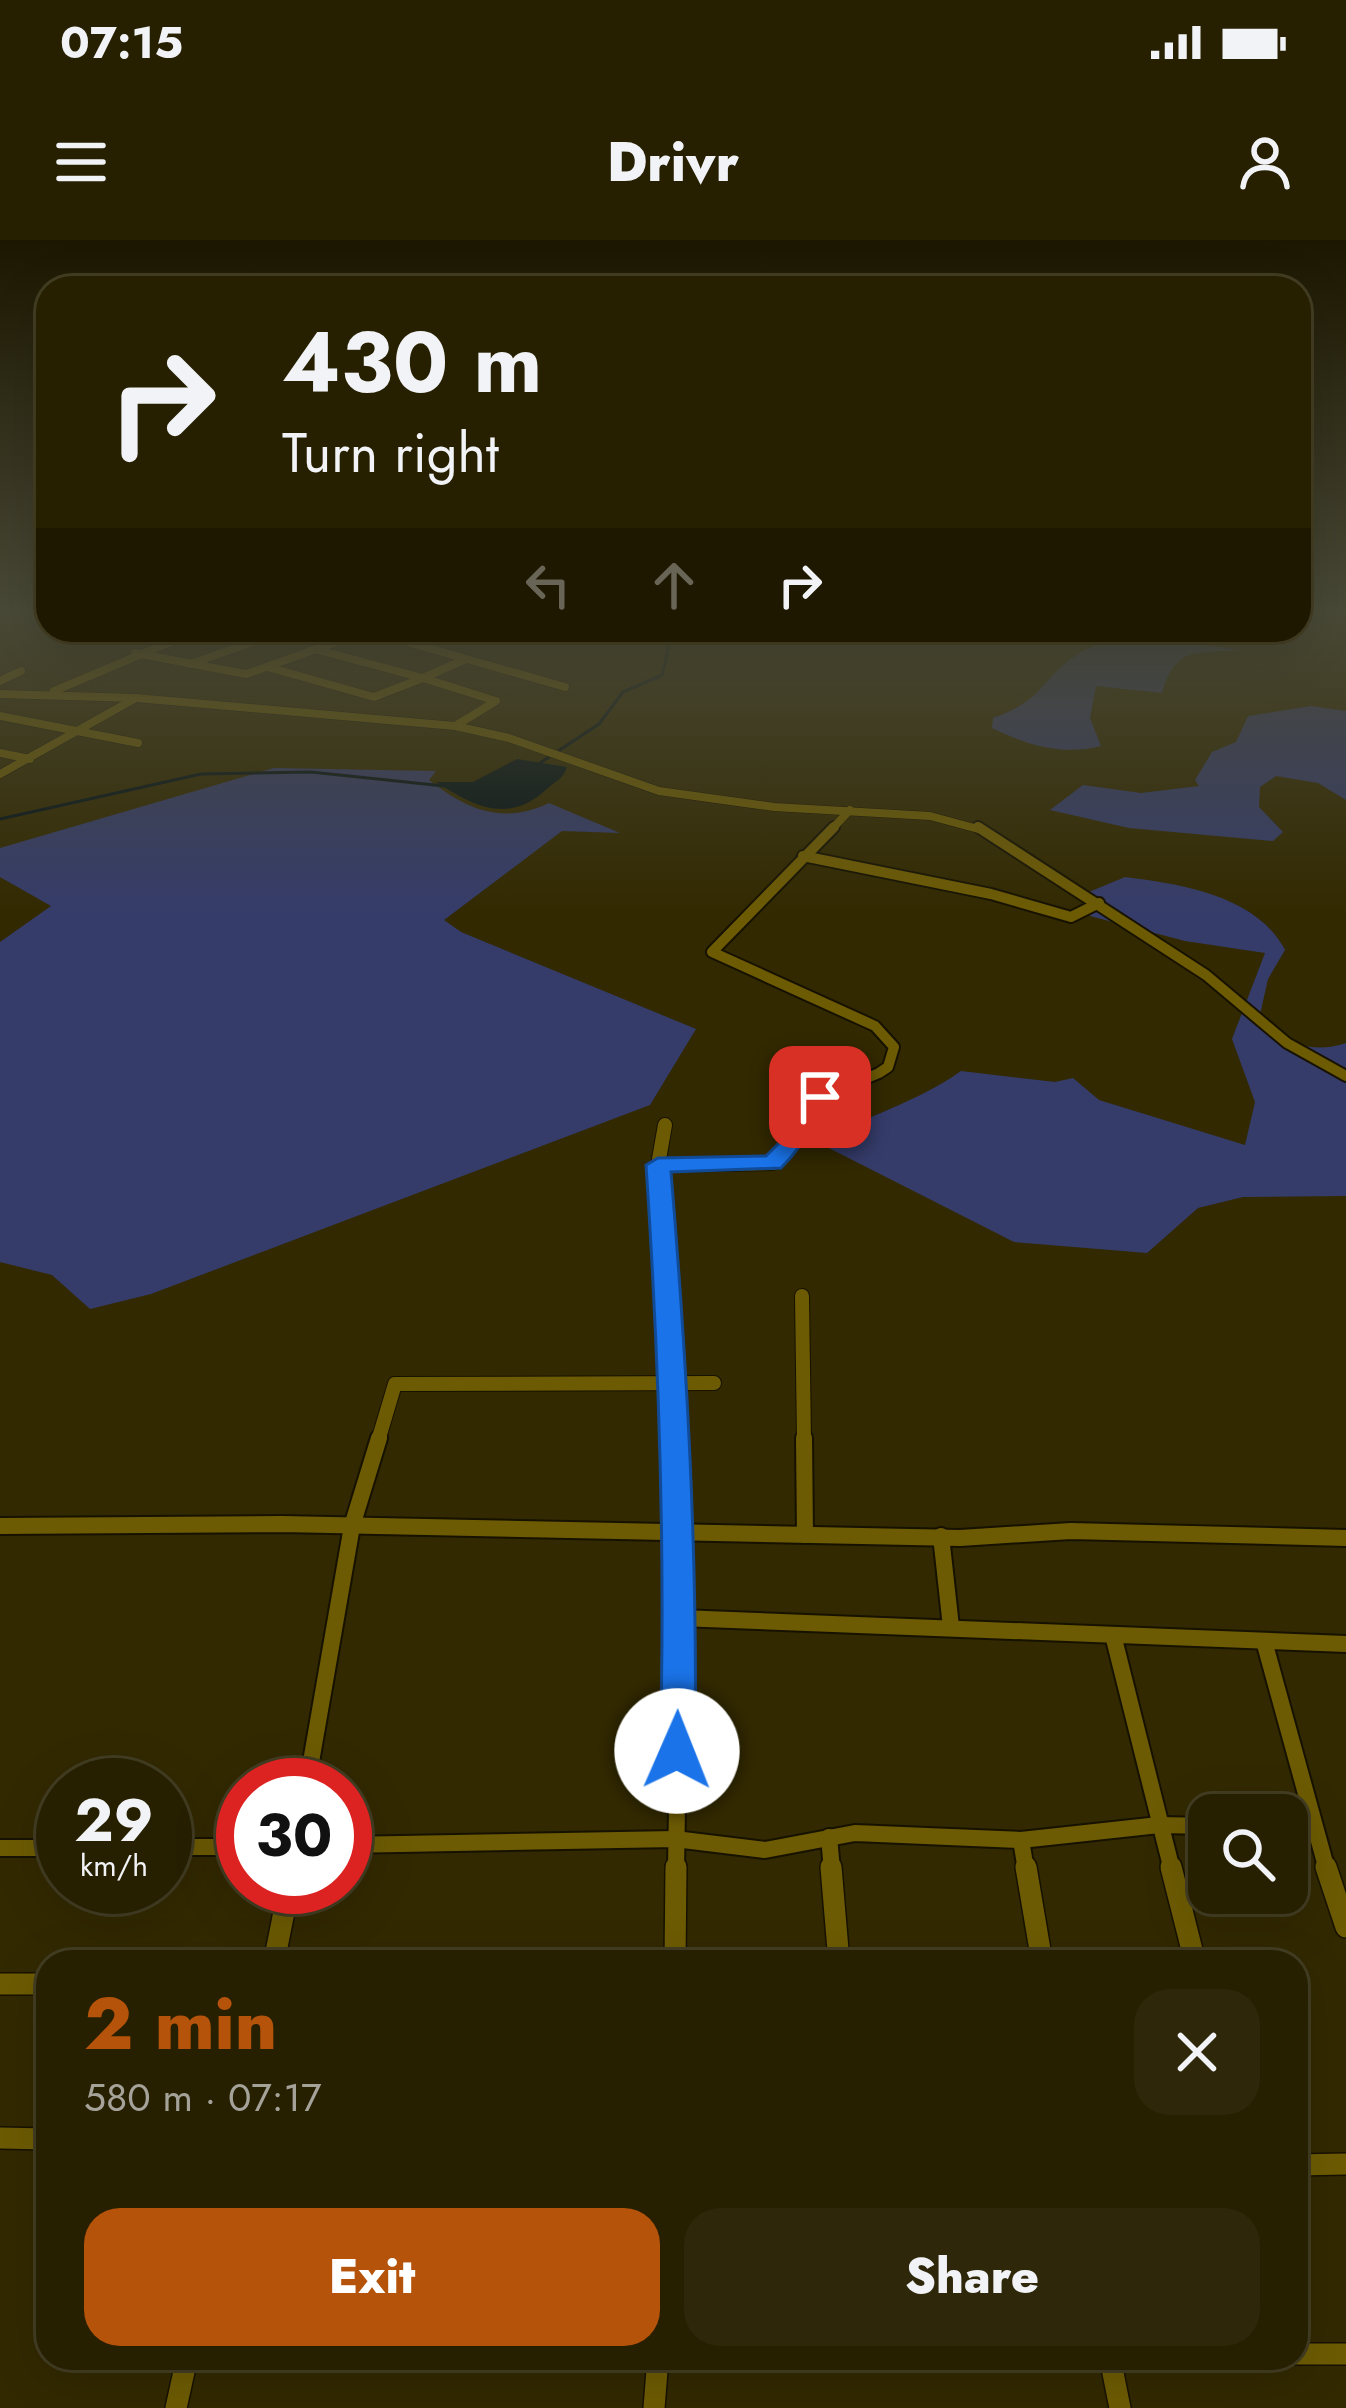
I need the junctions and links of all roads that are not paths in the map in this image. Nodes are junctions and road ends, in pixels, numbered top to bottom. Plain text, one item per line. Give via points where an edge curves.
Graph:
1 (109, 714) edge
2 (320, 714) edge
3 (474, 714) edge
4 (0, 716) edge
5 (455, 726) junction
6 (81, 731) junction
7 (138, 743) dead end
8 (0, 753) edge
9 (30, 759) junction
10 (0, 774) edge
11 (850, 810) junction
12 (803, 856) junction
13 (1099, 903) junction
14 (1346, 1076) edge
15 (664, 1125) dead end
16 (658, 1165) junction
17 (802, 1296) dead end
18 (670, 1381) junction
19 (714, 1383) dead end
20 (0, 1526) edge
21 (352, 1526) junction
22 (675, 1533) junction
23 (805, 1535) junction
24 (941, 1536) junction
25 (1346, 1538) edge
26 (680, 1618) junction
27 (950, 1628) junction
28 (1113, 1636) junction
29 (1264, 1641) junction
30 (1346, 1643) edge
31 (312, 1758) edge
32 (1159, 1825) junction
33 (1188, 1826) edge
34 (1308, 1827) edge
35 (1312, 1827) junction
36 (830, 1837) junction
37 (675, 1839) junction
38 (1021, 1840) junction
39 (372, 1845) edge
40 (0, 1847) edge
41 (36, 1848) edge
42 (284, 1914) edge
43 (1346, 1927) edge
44 (276, 1950) edge
45 (675, 1950) edge
46 (838, 1950) edge
47 (1040, 1950) edge
48 (1192, 1950) edge
49 (0, 1984) edge
50 (36, 1984) edge
51 (0, 2138) edge
52 (36, 2139) edge
53 (1308, 2164) edge
54 (1346, 2164) edge
55 (1308, 2354) edge
56 (1346, 2354) edge
57 (184, 2370) edge
58 (657, 2370) edge
59 (1112, 2370) edge
60 (176, 2408) edge
61 (654, 2408) edge
62 (1120, 2408) edge

1 - 6 street
2 - 5 street
3 - 5 street
4 - 6 street
5 - 11 street via 659,791
6 - 7 street
6 - 9 street
8 - 9 street
9 - 10 street
11 - 12 street
11 - 13 street via 975,825
12 - 13 street via 1072,917
12 - 16 street via 713,954 875,1026 895,1047 888,1066 814,1100 801,1135 773,1163
13 - 14 street
15 - 16 street
16 - 18 street
17 - 23 street
18 - 19 street
18 - 21 street via 394,1384
18 - 22 street
20 - 21 street
21 - 22 street
21 - 31 street
22 - 23 street
22 - 26 street
23 - 24 street
24 - 25 street
24 - 27 street
26 - 27 street
26 - 37 street
27 - 28 street
28 - 29 street
28 - 32 street
29 - 30 street
29 - 35 street
32 - 33 street
32 - 38 street
32 - 48 street
34 - 35 street
35 - 43 street
36 - 37 street via 765,1850
36 - 38 street
36 - 46 street
37 - 39 street
37 - 45 street
38 - 47 street
40 - 41 street
42 - 44 street
49 - 50 street
51 - 52 street
53 - 54 street
55 - 56 street
57 - 60 street
58 - 61 street
59 - 62 street

